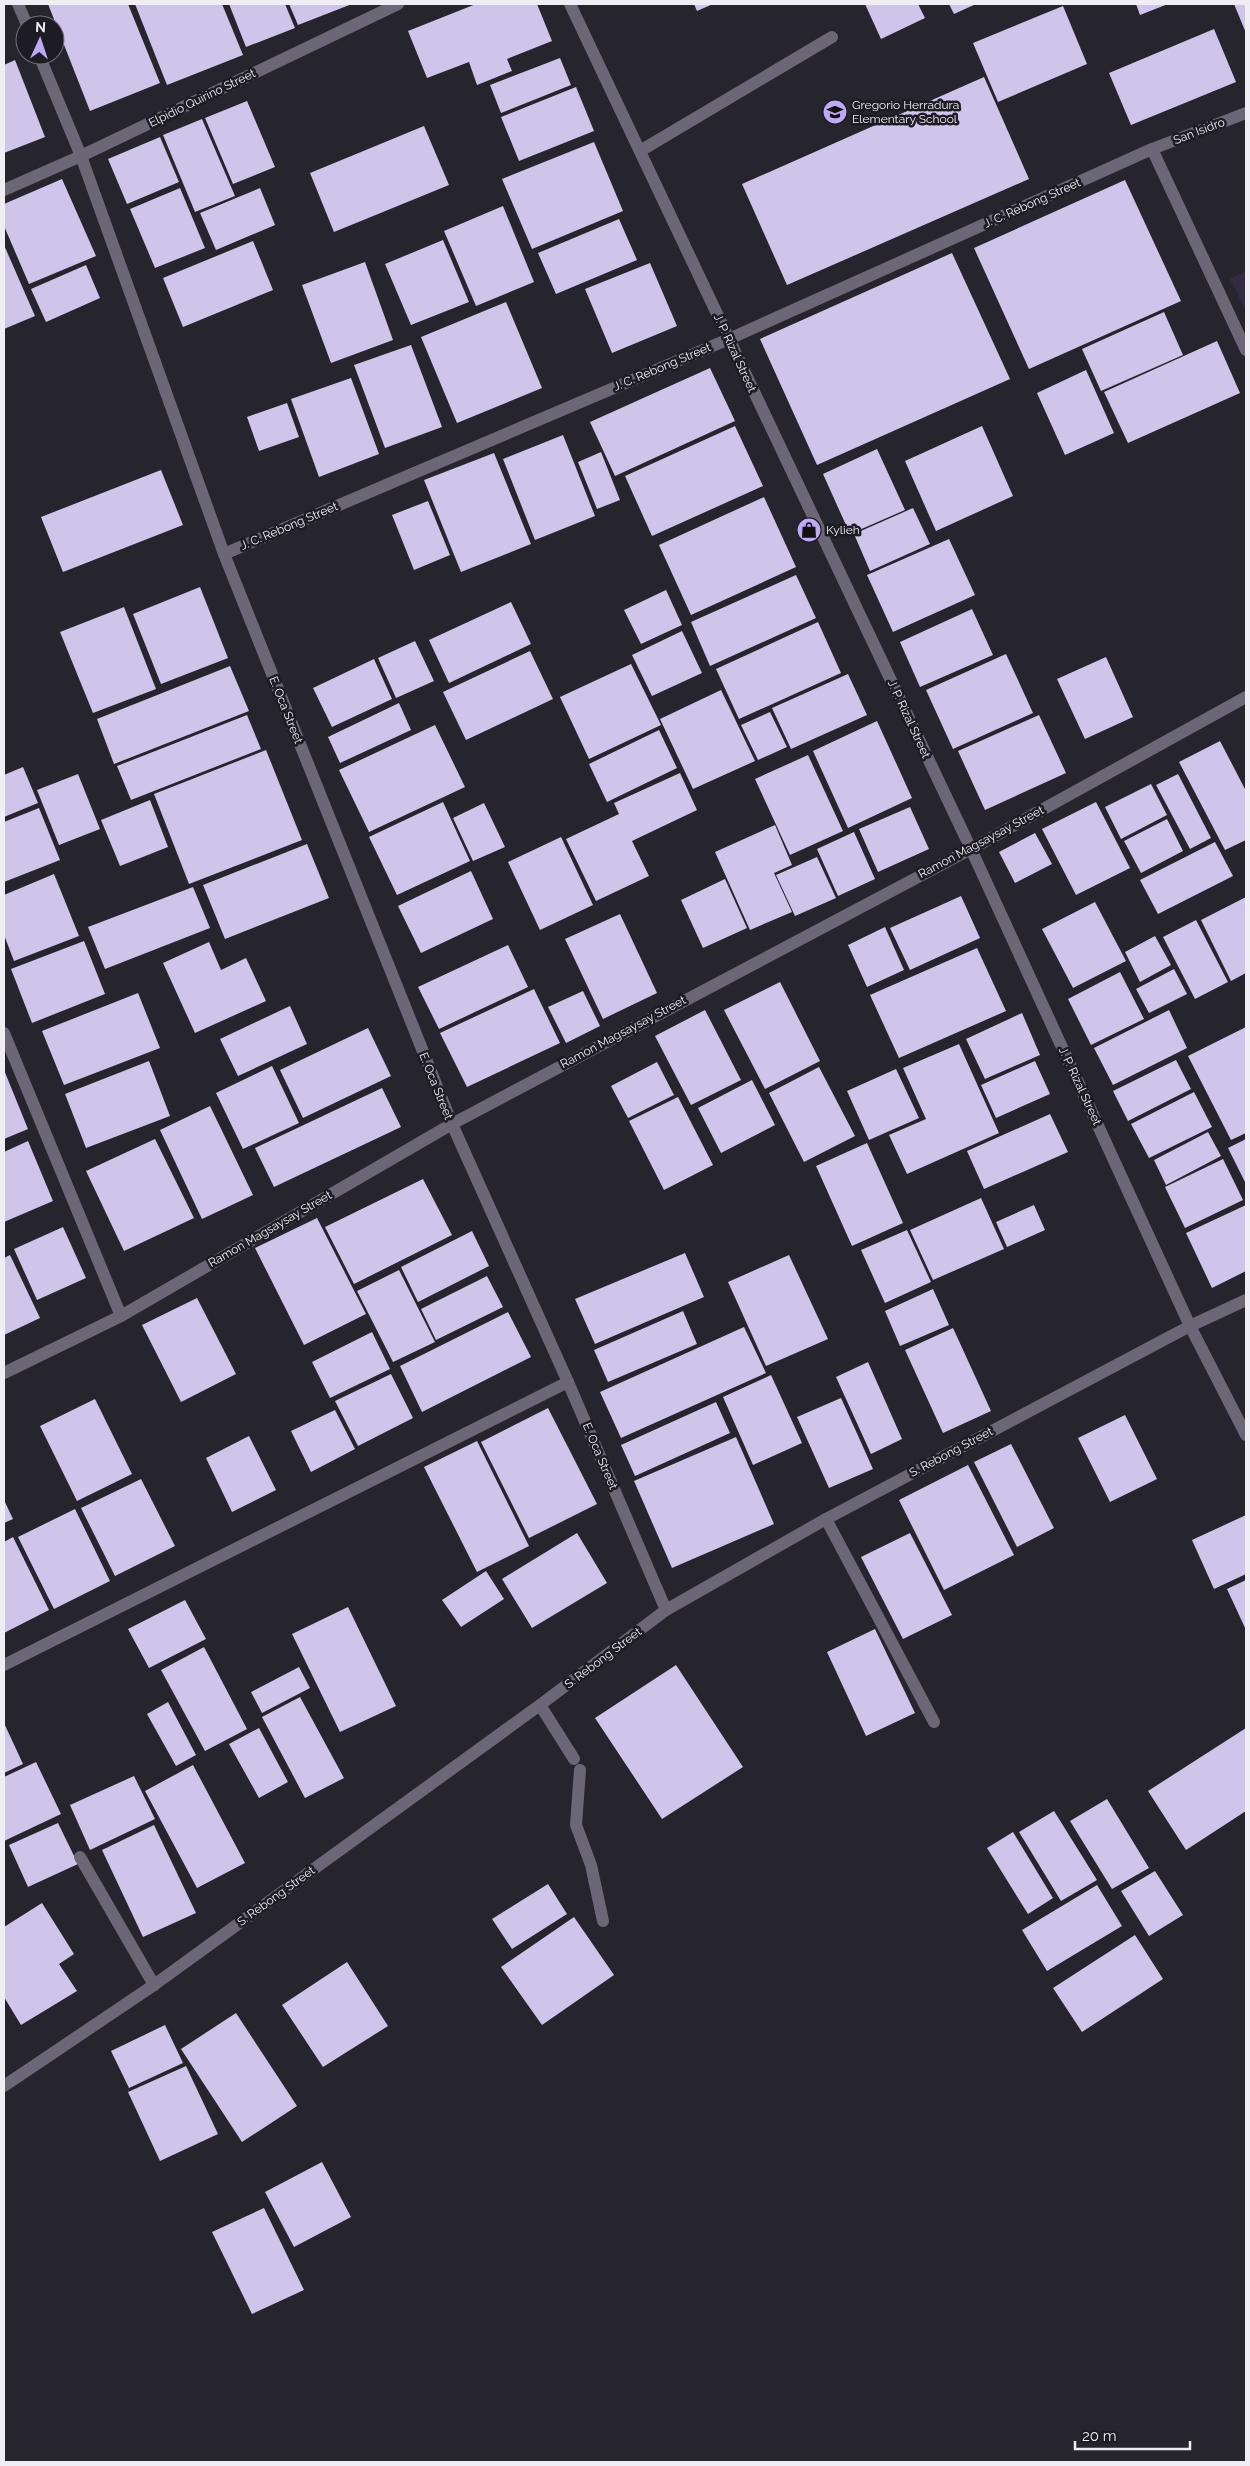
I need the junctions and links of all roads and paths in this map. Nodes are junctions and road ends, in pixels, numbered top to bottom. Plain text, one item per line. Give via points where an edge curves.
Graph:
1 (398, 4) edge
2 (570, 4) edge
3 (832, 37) dead end
4 (43, 65) edge
5 (1246, 113) edge
6 (1152, 149) junction
7 (640, 151) junction
8 (81, 156) junction
9 (4, 190) edge
10 (729, 339) junction
11 (1246, 350) edge
12 (224, 554) junction
13 (1246, 697) edge
14 (971, 849) junction
15 (4, 1033) edge
16 (452, 1124) junction
17 (1246, 1300) edge
18 (121, 1316) junction
19 (1190, 1326) junction
20 (4, 1373) edge
21 (568, 1382) junction
22 (1246, 1435) edge
23 (826, 1519) junction
24 (666, 1610) junction
25 (4, 1665) edge
26 (540, 1705) junction
27 (934, 1722) dead end
28 (80, 1858) dead end
29 (603, 1920) dead end
30 (154, 1985) junction
31 (4, 2084) edge

1 - 8 street, Elpidio Quirino Street
2 - 7 street, J. P. Rizal Street
3 - 7 street
4 - 8 street, E. Oca Street
5 - 6 street, San Isidro
6 - 10 street, J. C. Rebong Street
6 - 11 street
7 - 10 street, J. P. Rizal Street
8 - 9 street, Elpidio Quirino Street
8 - 12 street, E. Oca Street
10 - 12 street, J. C. Rebong Street
10 - 14 street, J. P. Rizal Street
12 - 16 street, E. Oca Street
13 - 14 street, Ramon Magsaysay Street
14 - 16 street, Ramon Magsaysay Street
14 - 19 street, J. P. Rizal Street
15 - 18 street
16 - 18 street, Ramon Magsaysay Street
16 - 21 street, E. Oca Street
17 - 19 street, S. Rebong Street
18 - 20 street, Ramon Magsaysay Street
19 - 22 street, J. P. Rizal Street
19 - 23 street, S. Rebong Street
21 - 24 street, E. Oca Street
21 - 25 street
23 - 24 street, S. Rebong Street
23 - 27 street
24 - 26 street, S. Rebong Street
26 - 29 street via 577,1765 576,1825 591,1864
26 - 30 street, S. Rebong Street
28 - 30 street
30 - 31 street, S. Rebong Street

